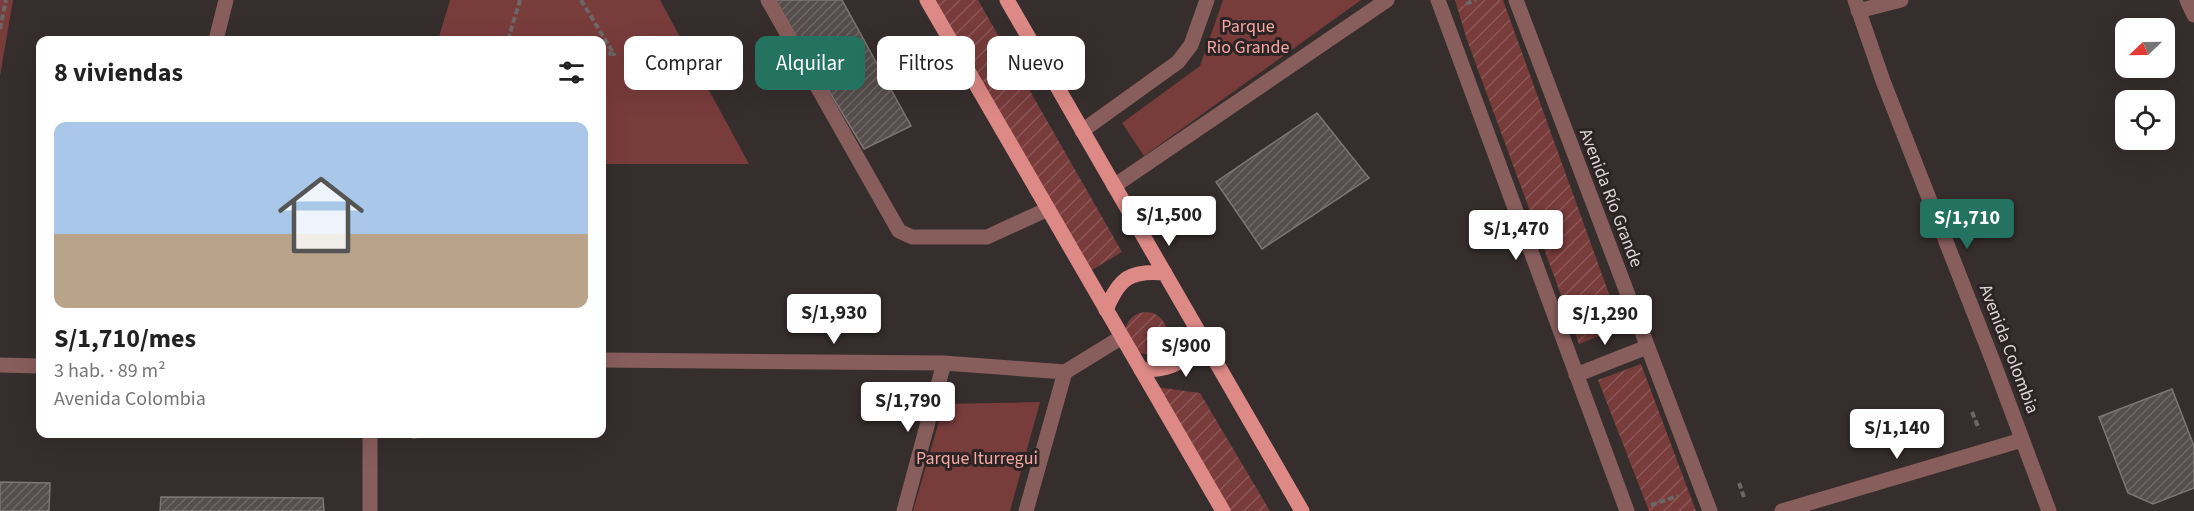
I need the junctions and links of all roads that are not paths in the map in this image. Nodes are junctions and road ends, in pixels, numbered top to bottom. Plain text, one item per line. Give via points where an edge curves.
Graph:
1 (226, 0) edge
2 (768, 0) edge
3 (927, 0) edge
4 (1007, 0) edge
5 (1207, 0) edge
6 (1387, 0) edge
7 (1438, 0) edge
8 (1516, 0) edge
9 (1901, 0) edge
10 (2187, 0) edge
11 (1856, 6) edge
12 (2194, 15) edge
13 (217, 36) edge
14 (1082, 131) junction
15 (1114, 186) junction
16 (1048, 209) junction
17 (1165, 273) junction
18 (1107, 310) junction
19 (1200, 335) junction
20 (1122, 337) junction
21 (1647, 347) junction
22 (606, 360) edge
23 (944, 363) junction
24 (0, 365) edge
25 (36, 366) edge
26 (1141, 370) junction
27 (1065, 372) junction
28 (1576, 375) junction
29 (370, 438) edge
30 (2022, 440) junction
31 (370, 511) edge
32 (904, 511) edge
33 (1026, 511) edge
34 (1223, 511) edge
35 (1302, 511) edge
36 (1627, 511) edge
37 (1710, 511) edge
38 (1782, 511) edge
39 (2049, 511) edge

1 - 13 street
2 - 16 street via 899,231 912,237 987,237
3 - 16 main road
4 - 14 main road
5 - 14 street via 1191,45 1178,62
6 - 15 street
7 - 28 street
8 - 21 street, Avenida Río Grande
9 - 11 street
10 - 12 street
11 - 30 street, Avenida Colombia
14 - 15 main road
15 - 17 main road
16 - 18 main road
17 - 18 main road via 1145,272 1128,278 1114,291
17 - 19 main road
18 - 20 main road
19 - 26 main road via 1191,352 1177,364 1160,370
19 - 35 main road
20 - 26 main road
20 - 27 street
21 - 28 street
21 - 37 street, Avenida Río Grande
22 - 23 street
23 - 27 street
23 - 32 street
24 - 25 street
26 - 34 main road
27 - 33 street
28 - 36 street
29 - 31 street
30 - 38 street
30 - 39 street, Avenida Colombia

